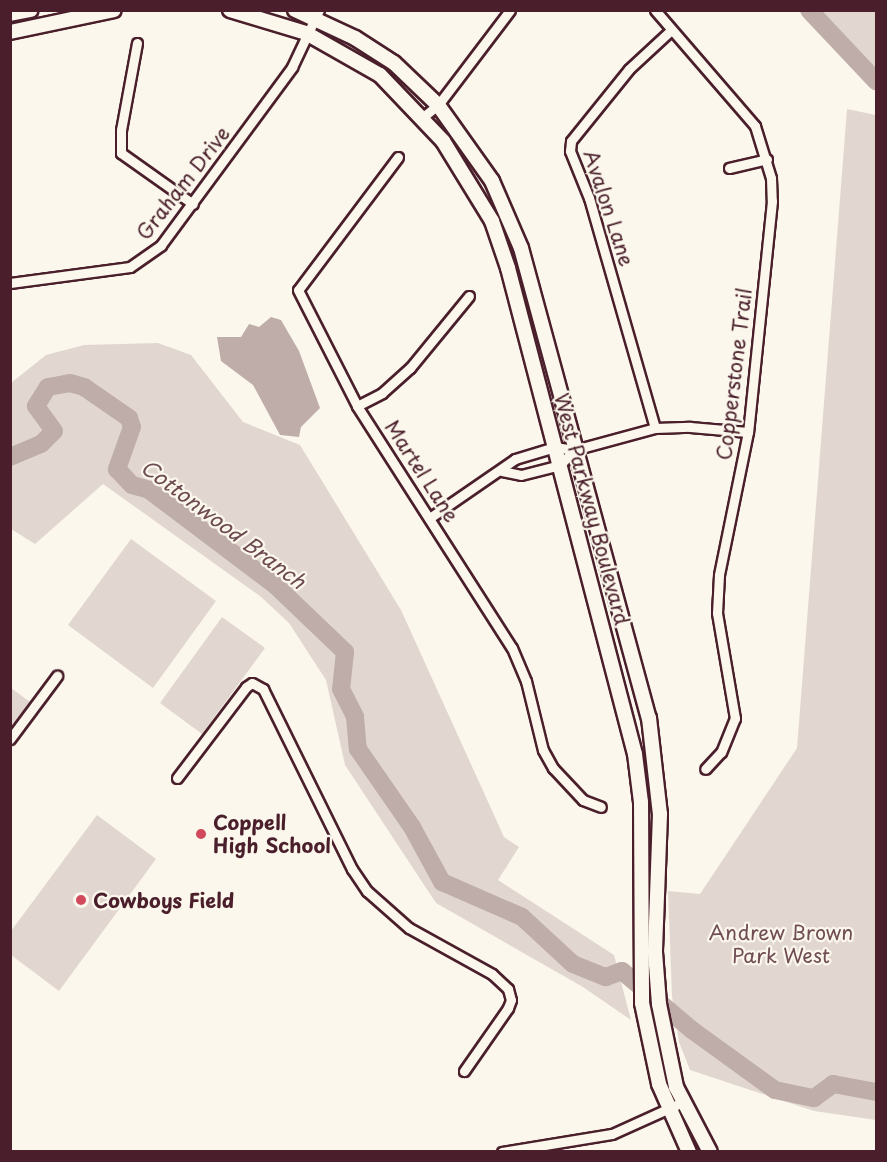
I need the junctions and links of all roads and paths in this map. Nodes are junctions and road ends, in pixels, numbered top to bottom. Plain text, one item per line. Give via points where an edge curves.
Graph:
1 (31, 10) edge
2 (114, 10) edge
3 (230, 10) edge
4 (295, 10) edge
5 (510, 10) edge
6 (655, 10) edge
7 (10, 14) edge
8 (317, 14) edge
9 (670, 31) junction
10 (10, 32) edge
11 (306, 33) junction
12 (137, 43) dead end
13 (438, 105) junction
14 (423, 117) junction
15 (398, 157) dead end
16 (767, 159) junction
17 (729, 168) dead end
18 (193, 204) junction
19 (10, 283) edge
20 (469, 296) dead end
21 (357, 406) junction
22 (655, 428) junction
23 (748, 432) junction
24 (555, 447) junction
25 (574, 450) junction
26 (560, 465) junction
27 (502, 471) junction
28 (431, 517) junction
29 (57, 676) dead end
30 (10, 739) edge
31 (705, 769) dead end
32 (177, 778) dead end
33 (601, 807) dead end
34 (464, 1071) dead end
35 (683, 1102) junction
36 (668, 1109) junction
37 (502, 1152) edge
38 (689, 1152) edge
39 (710, 1152) edge

1 - 7 street
2 - 10 street
3 - 11 street, West Parkway Boulevard
4 - 8 street, West Parkway Boulevard
5 - 13 street
6 - 9 street, Copperstone Trail
8 - 11 street, Graham Drive
8 - 13 street, West Parkway Boulevard via 394,63
9 - 16 street, Copperstone Trail via 741,107 755,126
9 - 22 street, Avalon Lane via 629,69 572,141 570,151 589,198
11 - 14 street, West Parkway Boulevard via 380,75
11 - 18 street, Graham Drive via 292,67
12 - 18 street via 122,130 122,153
13 - 14 street
13 - 25 street, West Parkway Boulevard via 492,181 520,248
14 - 24 street, West Parkway Boulevard via 443,141 492,222
15 - 21 street, Martel Lane via 298,290
16 - 17 street
16 - 23 street, Copperstone Trail via 772,201
18 - 19 street, Graham Drive via 161,245 130,267
20 - 21 street via 410,368 382,393
21 - 28 street, Martel Lane
22 - 23 street
22 - 25 street
23 - 31 street, Copperstone Trail via 719,575 717,614 735,718 721,752
24 - 25 street
24 - 26 street, West Parkway Boulevard
24 - 27 street via 515,459
25 - 26 street
25 - 35 street, West Parkway Boulevard via 649,718 658,772 656,975 665,1043
26 - 27 street via 521,476
26 - 36 street, West Parkway Boulevard via 635,754 641,802 639,963 646,1034
27 - 28 street via 473,486
28 - 33 street, Martel Lane via 512,648 526,681 543,750 553,768 583,800
29 - 30 street
32 - 34 street via 246,687 252,683 263,688 352,869 367,891 409,928 492,974 508,989 508,1008
35 - 36 street
35 - 39 street, West Parkway Boulevard
36 - 37 street via 612,1134
36 - 38 street, West Parkway Boulevard

